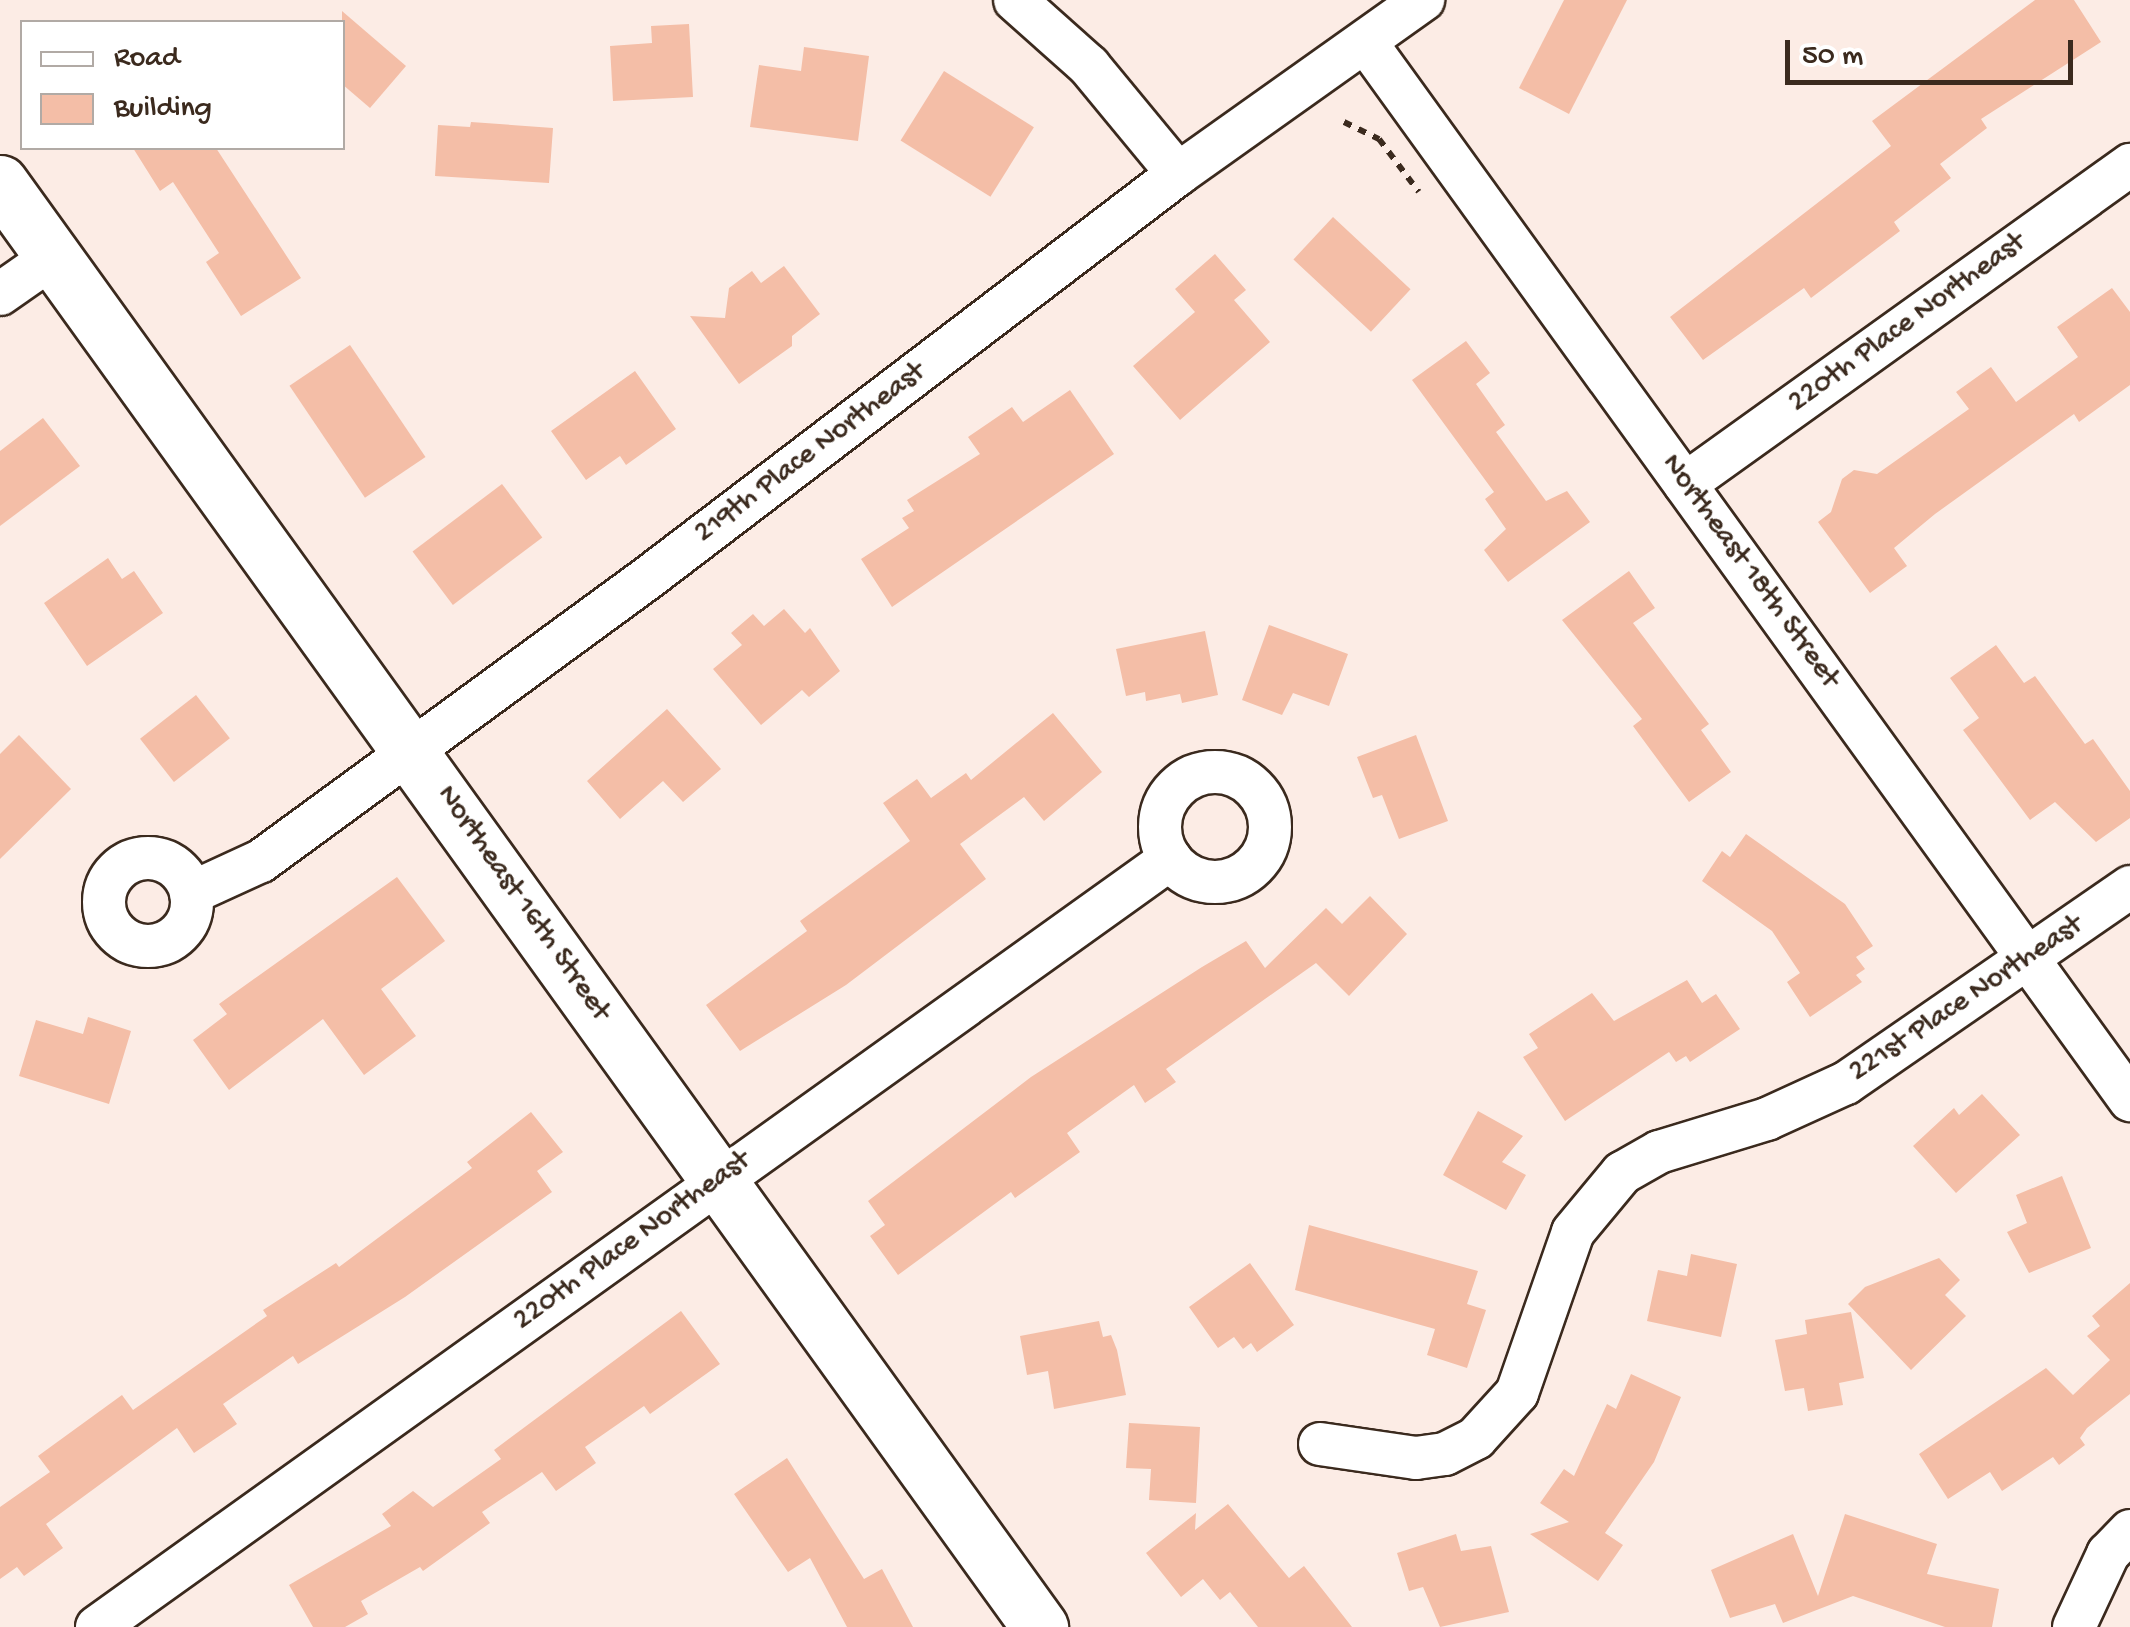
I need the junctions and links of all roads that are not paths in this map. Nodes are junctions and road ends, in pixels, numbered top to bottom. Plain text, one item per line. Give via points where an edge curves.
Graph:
1 (1015, 0) edge
2 (1423, 0) edge
3 (1367, 44) junction
4 (2130, 165) edge
5 (1178, 174) junction
6 (0, 183) edge
7 (53, 257) junction
8 (0, 294) edge
9 (1685, 484) junction
10 (413, 750) junction
11 (1170, 859) dead end
12 (2130, 886) edge
13 (191, 892) dead end
14 (2028, 962) junction
15 (2130, 1100) edge
16 (718, 1181) junction
17 (1320, 1444) dead end
18 (2130, 1530) edge
19 (96, 1627) edge
20 (1040, 1627) edge
21 (2074, 1627) edge

1 - 5 street via 1089,66
2 - 3 street, 219th Place Northeast
3 - 5 street, 219th Place Northeast
3 - 9 street, Northeast 18th Street
4 - 9 street, 220th Place Northeast
5 - 10 street, 219th Place Northeast
6 - 7 street, Northeast 16th Street
7 - 8 street
7 - 10 street, Northeast 16th Street
9 - 14 street, Northeast 18th Street
10 - 13 street, 219th Place Northeast via 261,861
10 - 16 street, Northeast 16th Street
11 - 16 street, 220th Place Northeast
12 - 14 street, 221st Place Northeast
14 - 15 street, Northeast 18th Street
14 - 17 street, 221st Place Northeast via 1846,1084 1767,1119 1659,1152 1622,1173 1573,1232 1516,1393 1476,1438 1444,1454 1416,1458
16 - 19 street, 220th Place Northeast
16 - 20 street, Northeast 16th Street
18 - 21 street via 2108,1554

